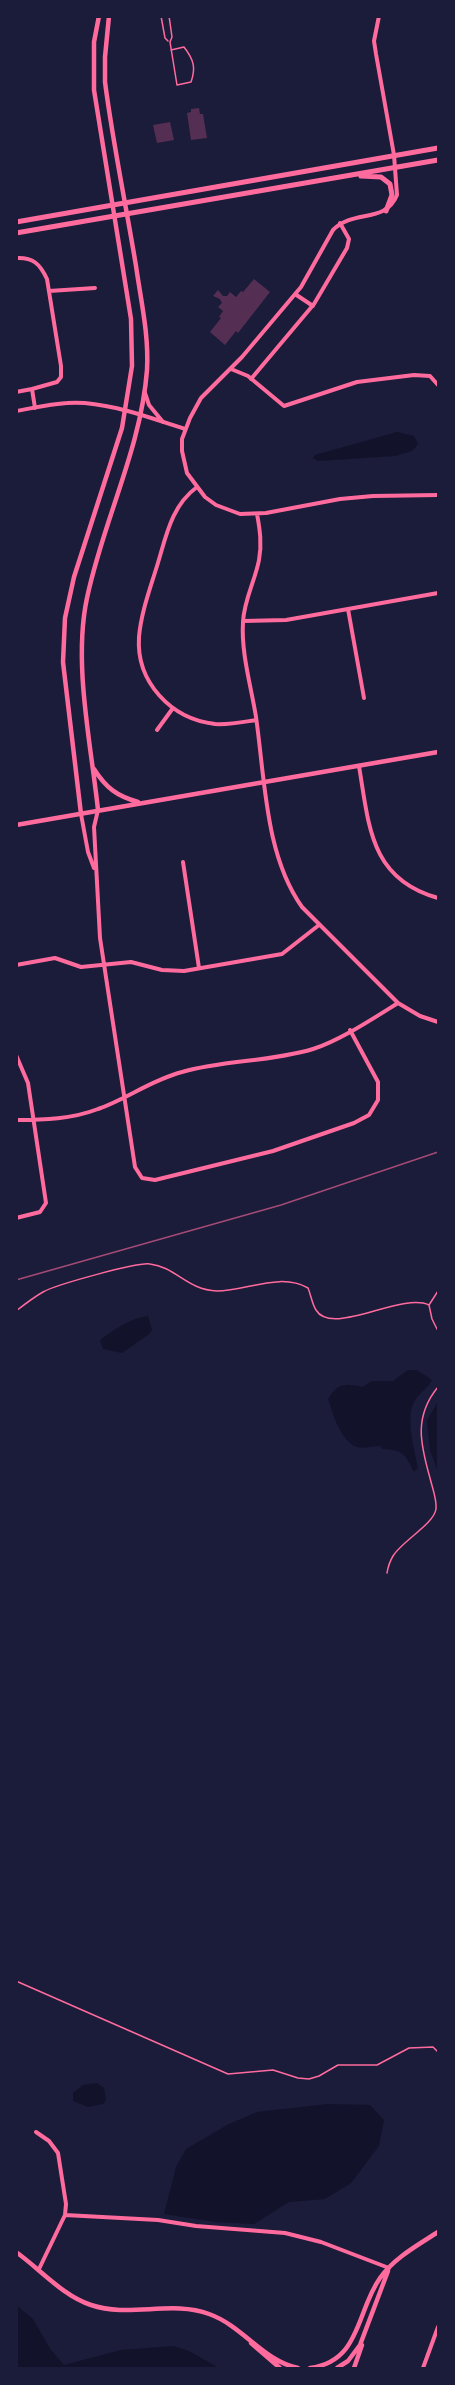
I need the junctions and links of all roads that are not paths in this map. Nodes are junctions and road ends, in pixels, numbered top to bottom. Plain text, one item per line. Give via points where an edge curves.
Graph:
1 (99, 16) edge
2 (109, 16) edge
3 (161, 16) edge
4 (169, 16) edge
5 (379, 16) edge
6 (170, 42) junction
7 (171, 50) junction
8 (438, 148) edge
9 (394, 155) junction
10 (438, 160) edge
11 (395, 168) junction
12 (350, 176) junction
13 (126, 202) junction
14 (114, 204) junction
15 (386, 211) junction
16 (127, 215) junction
17 (116, 217) junction
18 (16, 222) edge
19 (340, 223) junction
20 (16, 233) edge
21 (16, 258) edge
22 (95, 288) dead end
23 (49, 291) junction
24 (295, 294) junction
25 (313, 306) junction
26 (231, 369) junction
27 (252, 379) junction
28 (438, 385) edge
29 (32, 389) junction
30 (16, 392) edge
31 (144, 392) junction
32 (35, 408) junction
33 (16, 411) edge
34 (126, 412) junction
35 (141, 416) junction
36 (164, 422) junction
37 (185, 429) junction
38 (197, 487) junction
39 (438, 495) edge
40 (257, 514) junction
41 (438, 593) edge
42 (348, 609) junction
43 (243, 621) junction
44 (364, 698) dead end
45 (173, 708) junction
46 (256, 720) junction
47 (157, 730) dead end
48 (438, 752) edge
49 (359, 766) junction
50 (93, 768) junction
51 (265, 782) junction
52 (141, 803) junction
53 (98, 810) junction
54 (81, 814) junction
55 (16, 825) edge
56 (183, 862) dead end
57 (95, 871) junction
58 (438, 898) edge
59 (319, 926) junction
60 (16, 965) edge
61 (104, 965) junction
62 (199, 968) junction
63 (398, 1003) junction
64 (438, 1022) edge
65 (350, 1030) junction
66 (16, 1055) edge
67 (124, 1096) junction
68 (16, 1120) edge
69 (33, 1120) junction
70 (16, 1218) edge
71 (36, 2132) dead end
72 (65, 2215) junction
73 (438, 2232) edge
74 (16, 2252) edge
75 (389, 2268) junction
76 (39, 2269) junction
77 (438, 2327) edge
78 (365, 2334) junction
79 (249, 2341) junction
80 (327, 2366) edge
81 (280, 2368) edge
82 (298, 2368) edge
83 (310, 2368) edge
84 (335, 2368) edge
85 (354, 2368) edge
86 (423, 2368) edge

1 - 14 street via 94,42 94,90
2 - 13 street via 105,82
3 - 6 lane via 165,38
4 - 6 lane
5 - 9 street via 374,41
6 - 7 lane
7 - 7 lane via 184,47 192,57 195,64 191,82 177,85
8 - 9 main road
9 - 11 street
9 - 13 main road
10 - 11 main road
11 - 12 main road
11 - 15 street via 397,195
12 - 15 main road via 381,177 388,182 392,195
12 - 16 main road
13 - 14 main road
13 - 16 street
14 - 17 street
14 - 18 main road
15 - 19 street
16 - 17 main road
16 - 31 street via 145,317
17 - 20 main road
17 - 34 street via 131,319 132,366
19 - 24 street
19 - 25 street via 349,239 347,248
21 - 23 street via 30,258 41,266
22 - 23 street
23 - 29 street via 62,373 57,382
24 - 25 street
24 - 26 street
25 - 27 street
26 - 27 street
26 - 37 street via 201,398
27 - 28 street via 284,406 357,382 414,375 430,376
29 - 30 street
29 - 32 street
31 - 35 street
31 - 36 street via 149,405
32 - 33 street
32 - 34 street via 80,403
34 - 35 street
34 - 54 street via 74,577 65,618 63,662
35 - 36 street
35 - 50 street via 95,568 82,627 82,667
36 - 37 street
37 - 38 street via 184,462
38 - 40 street via 227,510
38 - 45 street via 175,511 139,636 142,666 148,679
39 - 40 street via 360,497
40 - 43 street via 259,561
41 - 42 street
42 - 43 street via 272,622
42 - 44 street
43 - 46 street
45 - 46 street via 215,724
45 - 47 street
46 - 51 street
48 - 49 street
49 - 51 street
49 - 58 street via 371,833 381,858 398,879
50 - 52 street via 107,788
50 - 53 street
51 - 52 street
51 - 59 street via 280,865 293,894
52 - 53 street
53 - 54 street
53 - 57 street via 94,826
54 - 55 street
54 - 57 street
56 - 62 street
57 - 61 street
59 - 62 street via 282,954
59 - 63 street
60 - 61 street via 55,958 81,968
61 - 62 street via 130,962 173,972
61 - 67 street
63 - 64 street
63 - 65 street
65 - 67 street via 313,1049 182,1072
65 - 67 street via 374,1074 379,1091 374,1108 362,1120 273,1151 155,1180 142,1178 135,1167
66 - 69 street via 25,1074
67 - 69 street via 81,1115
68 - 69 street
69 - 70 street via 46,1203 40,1212
71 - 72 street via 58,2152
72 - 75 street via 285,2233
72 - 76 street
73 - 75 street
74 - 76 street
75 - 78 street
75 - 80 street via 375,2286 350,2344
76 - 79 street via 72,2296 92,2306 195,2310 221,2319
77 - 86 street
78 - 84 street via 354,2354
78 - 85 street
79 - 81 street
79 - 82 street via 280,2363
80 - 83 street
80 - 84 street

